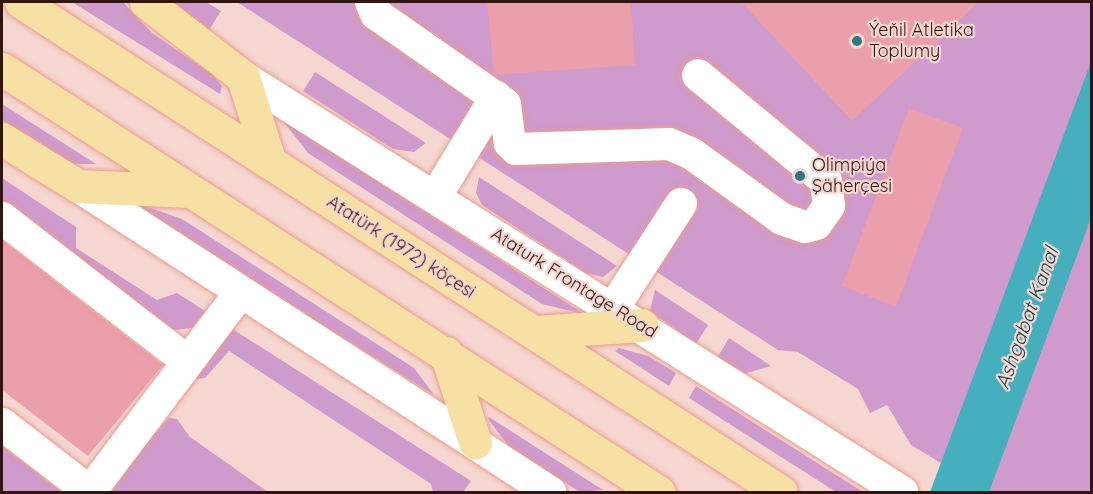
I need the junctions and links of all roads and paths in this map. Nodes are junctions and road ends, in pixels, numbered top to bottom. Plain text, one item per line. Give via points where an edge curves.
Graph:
1 (21, 2) edge
2 (146, 2) edge
3 (370, 2) edge
4 (2, 69) edge
5 (698, 75) dead end
6 (243, 76) junction
7 (496, 97) junction
8 (2, 139) edge
9 (270, 163) junction
10 (78, 186) junction
11 (192, 191) junction
12 (435, 196) junction
13 (681, 204) dead end
14 (2, 218) edge
15 (240, 293) junction
16 (614, 307) junction
17 (642, 325) junction
18 (534, 332) junction
19 (446, 353) junction
20 (188, 362) junction
21 (2, 424) edge
22 (476, 442) junction
23 (511, 482) edge
24 (896, 489) edge
25 (90, 492) edge
26 (550, 492) edge
27 (658, 492) edge
28 (782, 492) edge

1 - 9 main road, Atatürk (1972) köçesi
2 - 6 main road
3 - 7 street via 376,14
4 - 11 main road
5 - 7 street via 826,181 829,206 816,224 806,227 782,219 692,154 669,144 516,149 510,143 506,104
6 - 9 main road
6 - 12 street, Ataturk Frontage Road
7 - 12 street
8 - 10 main road
9 - 18 main road, Atatürk (1972) köçesi
10 - 11 main road
10 - 15 street
11 - 19 main road
12 - 16 street, Ataturk Frontage Road
13 - 16 street
14 - 20 street
15 - 20 street
15 - 22 street
16 - 17 street, Ataturk Frontage Road
17 - 18 main road
17 - 24 street, Ataturk Frontage Road
18 - 28 main road, Atatürk (1972) köçesi
19 - 22 main road
19 - 27 main road
20 - 25 street
21 - 25 street
22 - 23 street
23 - 26 street

